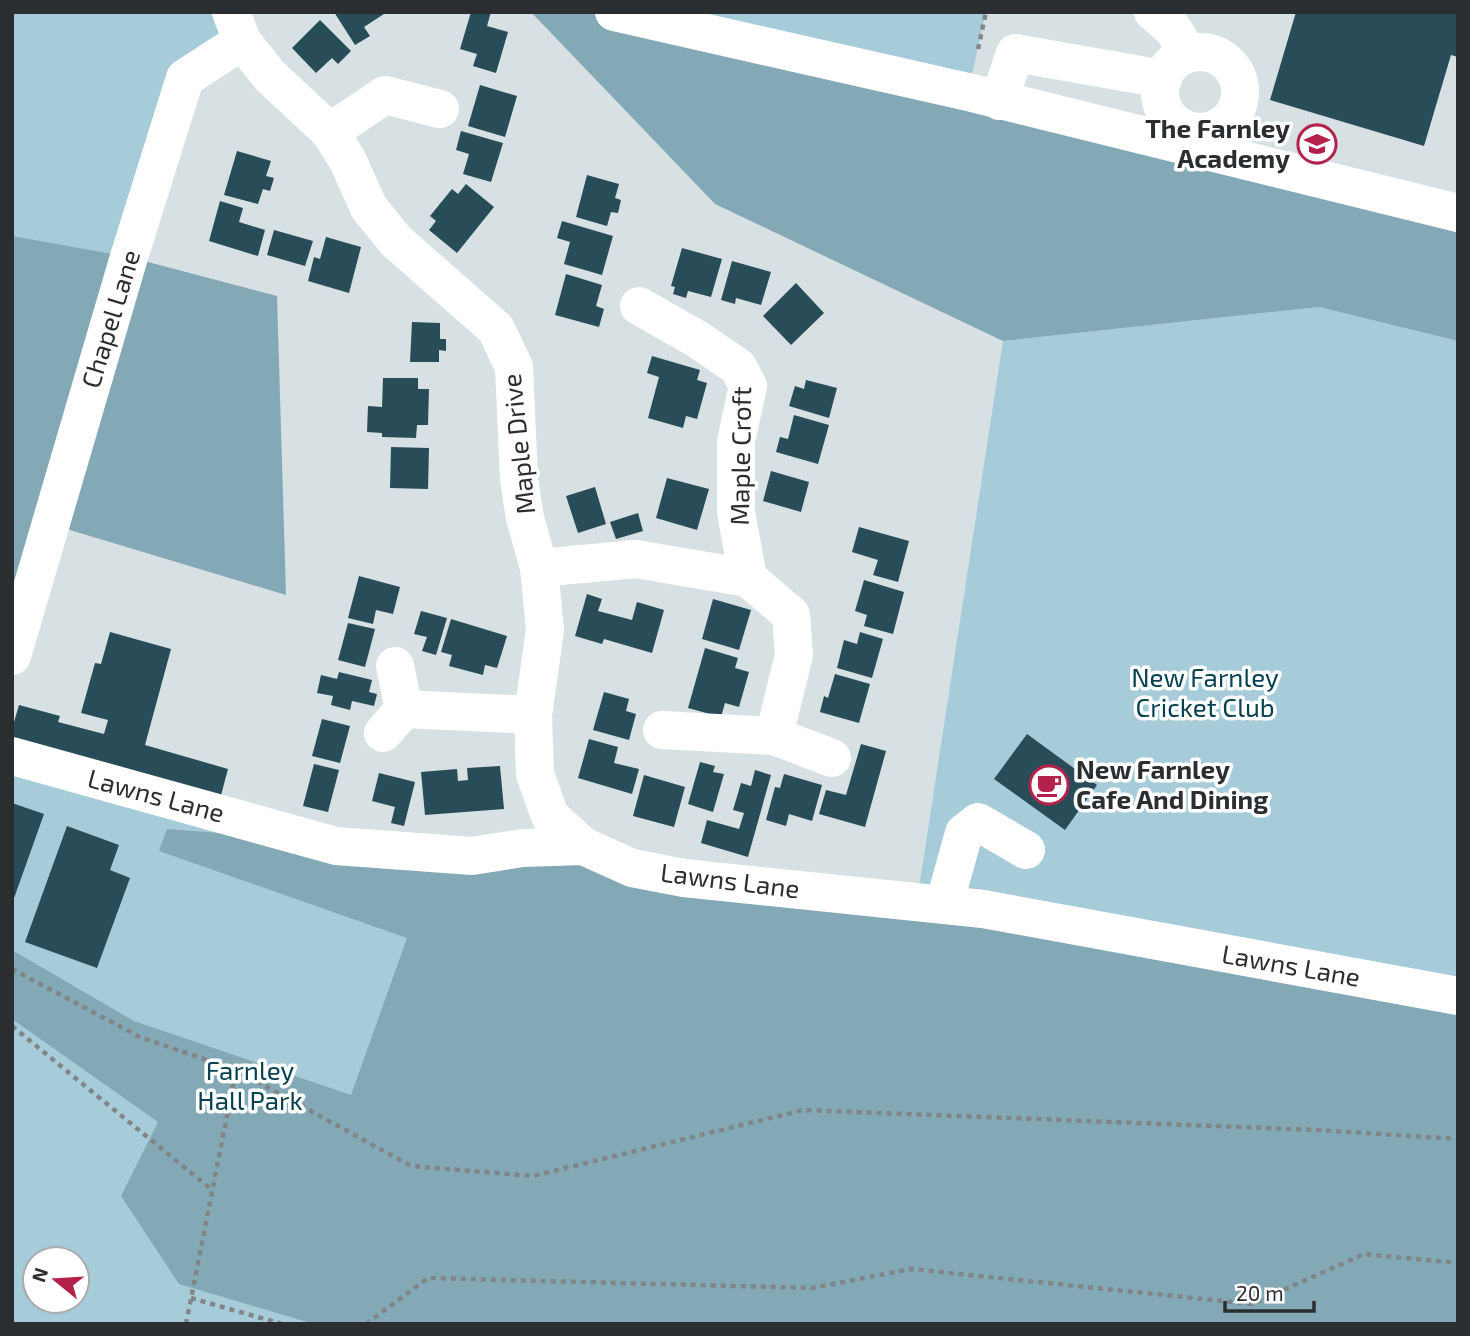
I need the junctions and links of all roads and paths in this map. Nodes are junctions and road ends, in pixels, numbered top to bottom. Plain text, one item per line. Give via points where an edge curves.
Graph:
1 (614, 12) edge
2 (1153, 12) edge
3 (237, 26) edge
4 (999, 101) junction
5 (440, 109) dead end
6 (330, 132) junction
7 (1458, 213) edge
8 (639, 306) dead end
9 (539, 568) junction
10 (748, 578) junction
11 (12, 656) edge
12 (395, 666) dead end
13 (533, 715) junction
14 (662, 730) dead end
15 (774, 736) junction
16 (12, 756) edge
17 (832, 758) dead end
18 (583, 846) junction
19 (1026, 850) dead end
20 (944, 905) junction
21 (12, 969) edge
22 (1458, 996) edge
23 (12, 1026) edge
24 (236, 1070) junction
25 (1458, 1139) edge
26 (212, 1190) junction
27 (1458, 1264) edge
28 (191, 1298) junction
29 (186, 1324) edge
30 (282, 1324) edge
31 (366, 1324) edge

1 - 4 street
2 - 4 street via 1173,29 1175,66 1015,53
3 - 6 street, Maple Drive via 270,76
3 - 11 street, Chapel Lane via 185,78
4 - 7 street
5 - 6 street via 385,95
6 - 9 street, Maple Drive via 369,208 396,241 496,329 513,367 519,479
8 - 10 street, Maple Croft via 738,367 748,386 736,441 736,512
9 - 10 street via 636,559
9 - 13 street, Maple Drive via 545,630
10 - 15 street via 791,614 794,655
12 - 13 street via 393,721
13 - 18 street, Maple Drive via 535,774 550,816
14 - 15 street
15 - 17 street
16 - 18 street, Lawns Lane via 336,846 472,856
18 - 20 street, Lawns Lane via 632,869 684,878
19 - 20 street via 978,822 964,833
20 - 22 street, Lawns Lane
21 - 24 path via 140,1037
23 - 26 path
24 - 25 path via 411,1166 533,1176 803,1110
24 - 26 path
26 - 28 path
27 - 31 path via 1364,1254 1252,1304 911,1269 812,1288 428,1278
28 - 29 path
28 - 30 path

